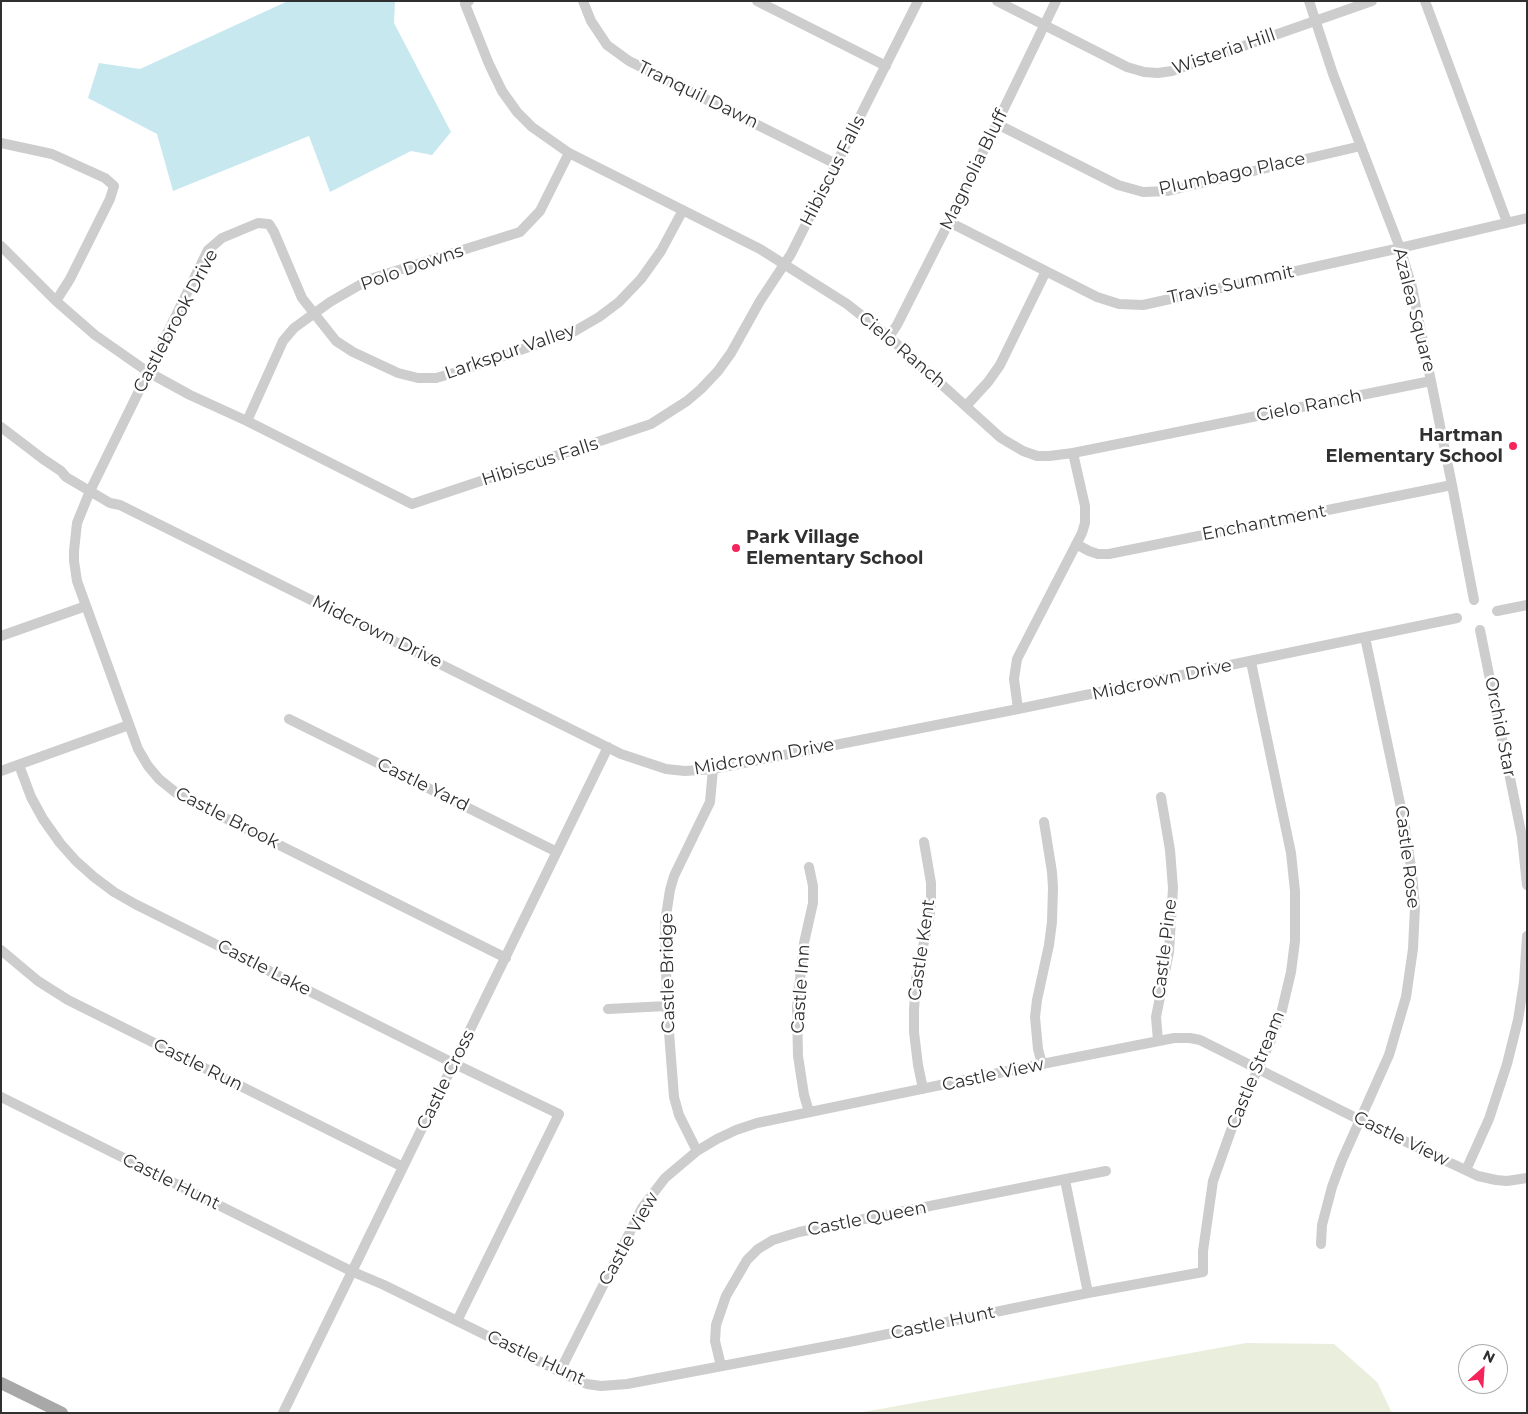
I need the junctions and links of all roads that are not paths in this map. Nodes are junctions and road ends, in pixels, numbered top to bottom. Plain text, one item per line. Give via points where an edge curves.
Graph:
1 (583, 1) edge
2 (757, 1) edge
3 (918, 1) edge
4 (997, 1) edge
5 (1056, 1) edge
6 (1309, 1) edge
7 (1372, 1) edge
8 (1425, 1) edge
9 (467, 3) edge
10 (1315, 20) junction
11 (1045, 25) junction
12 (886, 66) junction
13 (997, 124) junction
14 (1, 143) edge
15 (1361, 146) junction
16 (569, 153) junction
17 (836, 164) junction
18 (683, 210) junction
19 (1527, 218) edge
20 (949, 222) junction
21 (1507, 222) junction
22 (269, 224) joint
23 (1, 246) edge
24 (1400, 248) junction
25 (785, 265) junction
26 (1046, 271) junction
27 (56, 302) junction
28 (314, 314) junction
29 (889, 336) junction
30 (148, 372) junction
31 (1432, 381) junction
32 (966, 406) junction
33 (246, 421) junction
34 (122, 423) joint
35 (1, 426) edge
36 (1073, 454) junction
37 (1452, 485) junction
38 (91, 488) junction
39 (1076, 544) junction
40 (1474, 600) dead end
41 (1527, 605) edge
42 (86, 606) junction
43 (1497, 611) dead end
44 (1457, 618) dead end
45 (1480, 630) dead end
46 (1, 636) edge
47 (1365, 637) junction
48 (1251, 662) junction
49 (1018, 709) junction
50 (289, 719) dead end
51 (128, 725) junction
52 (608, 747) junction
53 (19, 765) junction
54 (713, 769) junction
55 (1, 771) edge
56 (1161, 797) dead end
57 (1044, 822) dead end
58 (924, 842) dead end
59 (557, 852) junction
60 (809, 867) dead end
61 (1527, 885) edge
62 (1527, 936) edge
63 (1, 950) edge
64 (506, 958) junction
65 (667, 1006) junction
66 (608, 1009) dead end
67 (1158, 1042) junction
68 (454, 1064) junction
69 (1042, 1064) junction
70 (1259, 1068) junction
71 (923, 1089) junction
72 (1, 1097) edge
73 (809, 1112) junction
74 (1360, 1120) junction
75 (697, 1151) junction
76 (403, 1167) junction
77 (1466, 1170) junction
78 (1106, 1171) dead end
79 (1527, 1178) edge
80 (1065, 1180) junction
81 (1321, 1244) dead end
82 (351, 1271) junction
83 (1204, 1272) joint
84 (1088, 1293) junction
85 (456, 1321) junction
86 (721, 1366) junction
87 (560, 1371) junction
88 (1, 1383) edge
89 (62, 1413) edge
90 (283, 1413) edge

1 - 17 street, Tranquil Dawn via 591,21 607,45 628,61
2 - 12 street
3 - 12 street, Hibiscus Falls
4 - 11 street, Wisteria Hill
5 - 11 street, Magnolia Bluff
6 - 10 street, Azalea Square
7 - 10 street, Wisteria Hill
8 - 21 street
9 - 16 street, Cielo Ranch via 502,91 532,127
10 - 11 street, Wisteria Hill via 1158,73 1127,67
10 - 15 street, Azalea Square
11 - 13 street, Magnolia Bluff
12 - 17 street, Hibiscus Falls
13 - 15 street, Plumbago Place via 1118,185 1143,192 1168,191
13 - 20 street, Magnolia Bluff
14 - 27 street via 52,154 105,178 114,186
15 - 24 street, Azalea Square
16 - 18 street, Cielo Ranch
16 - 28 street, Polo Downs via 540,211 520,232 370,280
17 - 25 street, Hibiscus Falls
18 - 25 street, Cielo Ranch
18 - 28 street, Larkspur Valley via 661,251 641,279 599,317 576,331 436,378 398,373 353,352 336,341
19 - 21 street, Travis Summit
20 - 26 street, Travis Summit
20 - 29 street, Magnolia Bluff
21 - 24 street, Travis Summit
22 - 28 street, Larkspur Valley via 302,298
22 - 30 street, Castlebrook Drive via 258,223 222,238 208,250
23 - 27 street, Hibiscus Falls
24 - 26 street, Travis Summit via 1143,305 1119,304 1097,297
24 - 31 street, Azalea Square via 1412,287
25 - 29 street, Cielo Ranch via 847,304
25 - 33 street, Hibiscus Falls via 718,371 670,413 636,430 412,504
26 - 32 street via 1000,365
27 - 30 street, Hibiscus Falls via 95,335
28 - 33 street, Polo Downs via 294,328 283,341
29 - 32 street, Cielo Ranch
30 - 33 street, Hibiscus Falls
30 - 34 street, Castlebrook Drive
31 - 36 street, Cielo Ranch
31 - 37 street, Azalea Square
32 - 36 street, Cielo Ranch via 1001,438 1023,451 1037,456
34 - 38 street, Castle Brook
35 - 38 street, Midcrown Drive via 66,478
36 - 39 street via 1086,515
37 - 39 street, Enchantment via 1110,554 1098,554
37 - 40 street, Azalea Square
38 - 42 street, Castle Brook via 77,523 74,551 75,571
38 - 52 street, Midcrown Drive
39 - 49 street via 1017,660 1014,679
41 - 43 street
42 - 46 street
42 - 51 street, Castle Brook
44 - 47 street, Midcrown Drive
45 - 61 street, Orchid Star via 1522,837
47 - 48 street, Midcrown Drive
47 - 74 street, Castle Rose via 1405,827 1414,907 1413,949 1403,1011 1389,1054
48 - 49 street, Midcrown Drive
48 - 70 street, Castle Stream via 1291,853 1296,909 1291,972 1281,1014
49 - 54 street, Midcrown Drive
50 - 59 street, Castle Yard
51 - 53 street
51 - 64 street, Castle Brook via 148,766 175,792
52 - 54 street, Midcrown Drive via 666,769
52 - 59 street, Castle Cross
53 - 55 street
53 - 68 street, Castle Lake via 31,797 60,843 114,892
54 - 65 street, Castle Bridge via 710,802 674,876 666,910
56 - 67 street, Castle Pine via 1173,888 1169,952 1156,1017
57 - 69 street via 1053,888 1049,945 1037,1000 1038,1049
58 - 71 street, Castle Kent via 931,899 916,979 914,1010
59 - 64 street, Castle Cross
60 - 73 street, Castle Inn via 813,903 804,943 797,1007 798,1056
62 - 77 street via 1524,982 1507,1064
63 - 76 street, Castle Run via 38,982 68,1000
64 - 68 street, Castle Cross
65 - 66 street
65 - 75 street, Castle Bridge via 674,1097
67 - 69 street, Castle View
67 - 70 street, Castle View via 1182,1038 1200,1040
68 - 76 street, Castle Cross
68 - 85 street, Castle Lake via 559,1114
69 - 71 street, Castle View
70 - 74 street, Castle View
70 - 83 street, Castle Stream via 1234,1122 1213,1180 1203,1251
71 - 73 street, Castle View
72 - 82 street, Castle Hunt
73 - 75 street, Castle View via 736,1130
74 - 77 street, Castle View
74 - 81 street, Castle Rose via 1332,1187 1322,1224
75 - 87 street, Castle View via 665,1178 642,1208
76 - 82 street, Castle Cross
77 - 79 street, Castle View via 1496,1180
78 - 80 street, Castle Queen
80 - 84 street
80 - 86 street, Castle Queen via 772,1240 747,1260 726,1296 716,1325
82 - 85 street, Castle Hunt
82 - 90 street, Castle Cross
83 - 84 street, Castle Hunt
84 - 86 street, Castle Hunt
85 - 87 street, Castle Hunt
86 - 87 street, Castle Hunt via 619,1386 587,1384
88 - 89 main road

